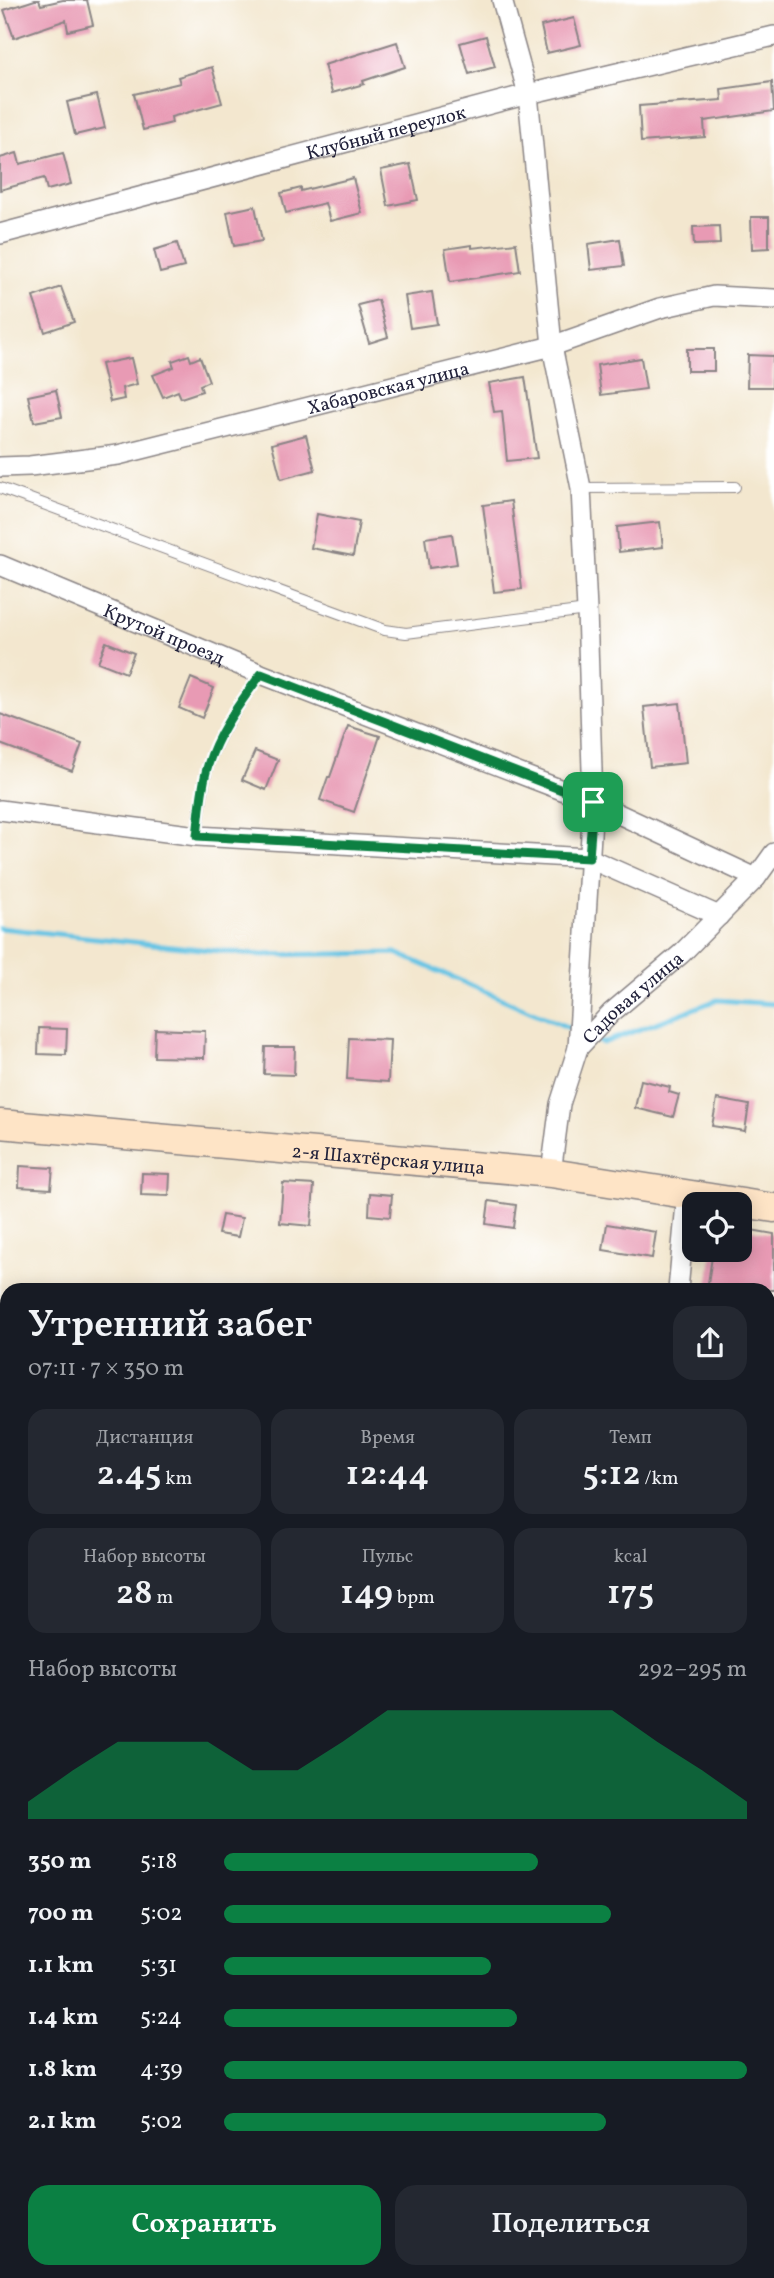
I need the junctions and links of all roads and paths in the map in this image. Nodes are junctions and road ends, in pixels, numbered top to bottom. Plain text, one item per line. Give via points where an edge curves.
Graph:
1 (502, 0) edge
2 (774, 36) edge
3 (528, 94) junction
4 (0, 234) edge
5 (774, 299) edge
6 (552, 346) junction
7 (0, 467) edge
8 (734, 487) dead end
9 (0, 488) edge
10 (581, 488) junction
11 (0, 565) edge
12 (587, 610) junction
13 (261, 674) junction
14 (593, 802) junction
15 (0, 810) edge
16 (197, 836) junction
17 (774, 853) edge
18 (589, 858) junction
19 (756, 878) junction
20 (719, 916) junction
21 (578, 1048) junction
22 (0, 1124) edge
23 (551, 1173) junction
24 (682, 1192) edge
25 (752, 1204) edge
26 (774, 1208) edge
27 (682, 1238) edge
28 (678, 1283) edge

1 - 3 street
2 - 3 street, Клубный переулок
3 - 4 street, Клубный переулок
3 - 6 street
5 - 6 street, Хабаровская улица via 714,296 660,309
6 - 7 street, Хабаровская улица via 118,455
6 - 10 street
8 - 10 lane
9 - 12 lane via 386,630 406,633
10 - 12 street
11 - 13 street, Крутой проезд
12 - 14 street
13 - 14 street, Крутой проезд
13 - 16 lane via 226,725 209,764
14 - 18 street
14 - 19 street, Крутой проезд
15 - 16 street
16 - 18 street
17 - 19 street, Садовая улица
18 - 20 street
18 - 21 street
19 - 20 street, Садовая улица
20 - 21 street, Садовая улица
21 - 23 street, Садовая улица via 560,1104
22 - 23 main road, 2-я Шахтёрская улица
23 - 24 main road, 2-я Шахтёрская улица
25 - 26 main road, 2-я Шахтёрская улица
27 - 28 street

